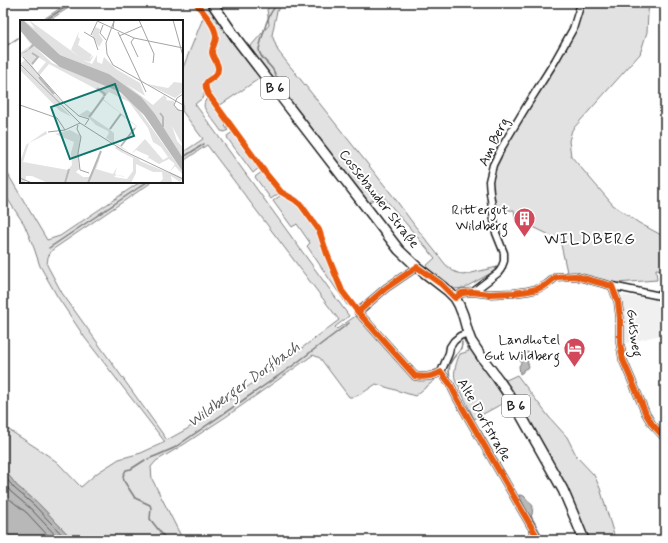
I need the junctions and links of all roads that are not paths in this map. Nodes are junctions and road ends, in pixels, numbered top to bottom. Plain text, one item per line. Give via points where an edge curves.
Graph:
1 (212, 3) edge
2 (581, 3) edge
3 (417, 267) junction
4 (612, 286) junction
5 (474, 292) junction
6 (665, 297) edge
7 (455, 298) junction
8 (468, 333) junction
9 (441, 372) junction
10 (665, 438) edge
11 (539, 540) edge
12 (584, 540) edge

1 - 3 main road, Cossebauder Straße / B 6 via 238,41 395,244
2 - 5 street, Am Berg via 573,29 493,165 489,180 490,192 496,234 504,253 504,261 502,269
3 - 7 main road, Cossebauder Straße / B 6
3 - 9 street, Alte Dorfstraße via 386,288 358,312 415,376 424,378
4 - 5 street via 576,276 556,277 538,289 528,291 489,294
4 - 6 street
4 - 10 street, Gutsweg via 618,302 622,355 640,401 652,424
5 - 7 street via 462,293
7 - 8 main road, Cossebauder Straße / B 6
8 - 9 street via 454,341
8 - 12 main road, Cossebauder Straße / B 6 via 513,401 563,490
9 - 11 street, Alte Dorfstraße

